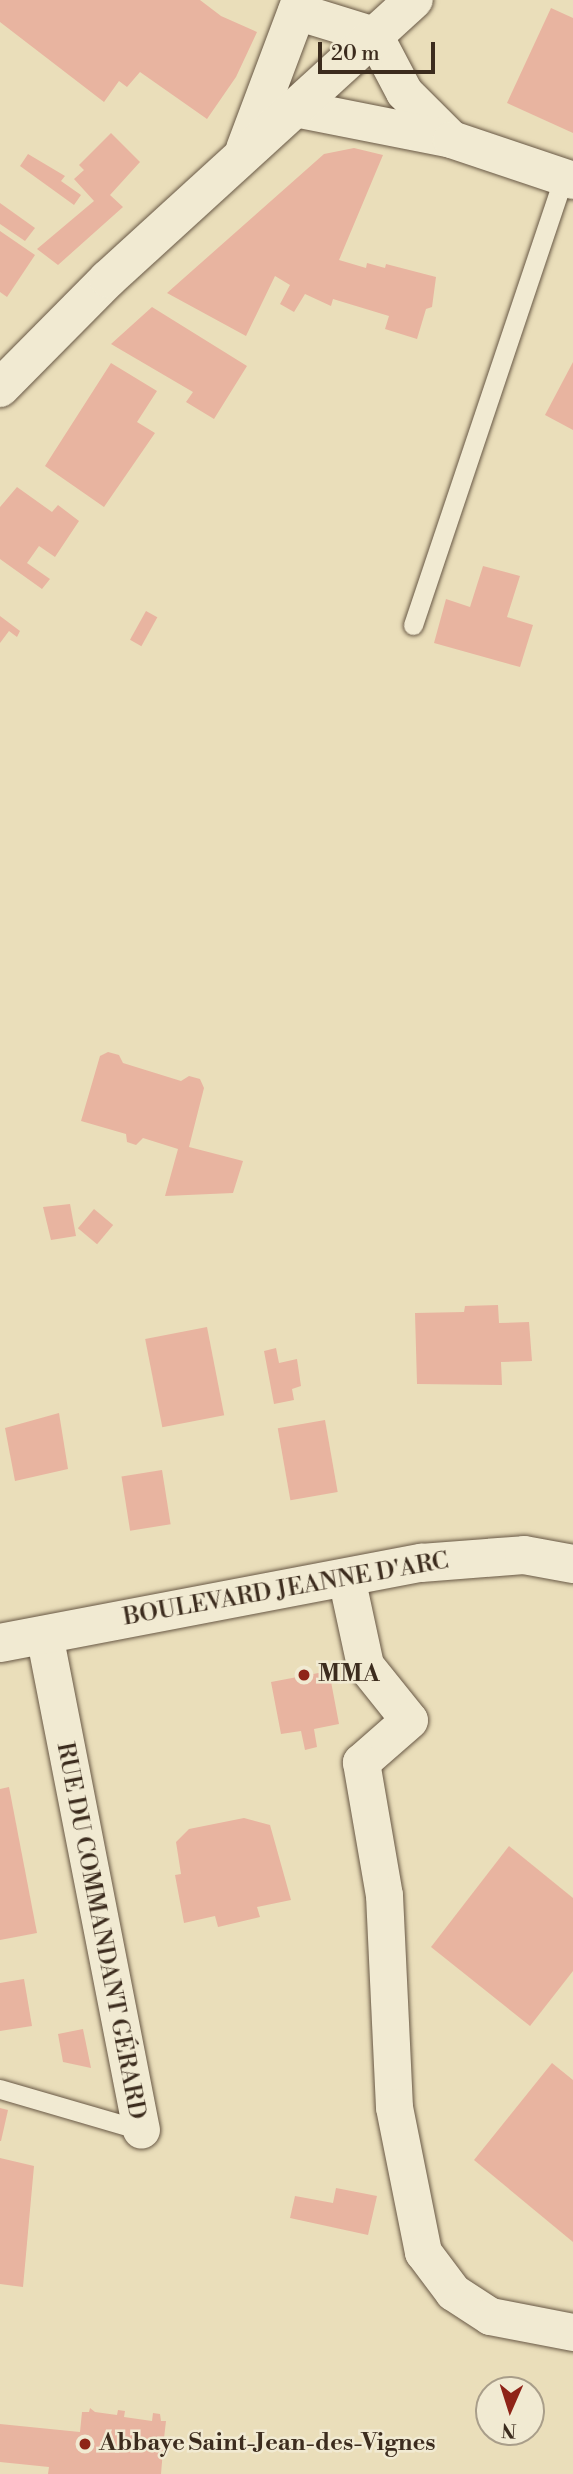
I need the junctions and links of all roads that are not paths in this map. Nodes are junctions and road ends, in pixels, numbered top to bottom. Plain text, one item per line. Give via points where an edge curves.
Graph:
1 (414, 0) edge
2 (298, 6) edge
3 (374, 35) junction
4 (295, 108) junction
5 (452, 139) junction
6 (243, 155) junction
7 (568, 178) edge
8 (0, 388) edge
9 (413, 625) dead end
10 (573, 1564) edge
11 (346, 1577) junction
12 (44, 1634) junction
13 (0, 1643) edge
14 (0, 2089) edge
15 (141, 2130) joint
16 (573, 2332) edge

1 - 3 street
2 - 3 street
2 - 6 street
3 - 4 street
3 - 5 street via 404,92
4 - 5 street
4 - 6 street
5 - 7 street
6 - 8 street via 108,279
7 - 9 lane
10 - 11 street, BOULEVARD JEANNE D'ARC via 524,1555 421,1563
11 - 12 street, BOULEVARD JEANNE D'ARC
11 - 16 street via 365,1665 409,1720 361,1762 384,1895 394,2107 423,2252 453,2292 490,2316
12 - 13 street, BOULEVARD JEANNE D'ARC
12 - 15 street, RUE DU COMMANDANT GÉRARD
14 - 15 lane, RUE DU COMMANDANT GÉRARD

